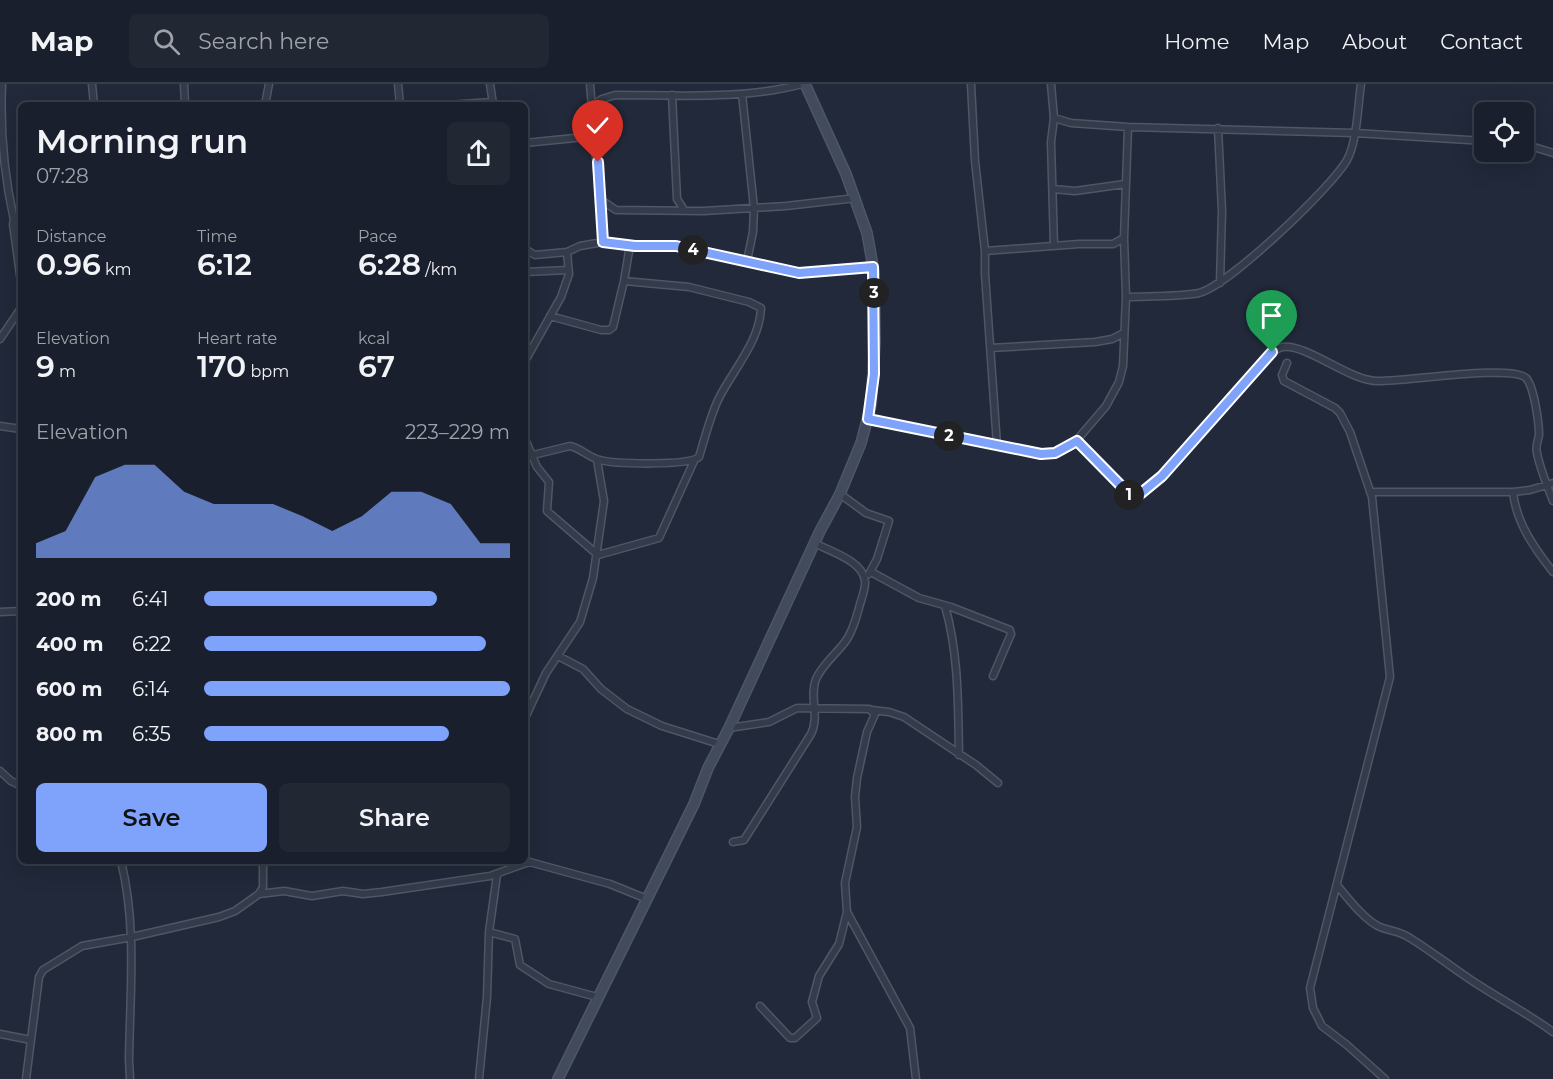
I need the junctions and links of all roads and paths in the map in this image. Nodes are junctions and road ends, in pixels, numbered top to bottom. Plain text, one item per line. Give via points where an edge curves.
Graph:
1 (2, 84) edge
2 (92, 84) edge
3 (184, 84) edge
4 (269, 84) edge
5 (398, 84) edge
6 (490, 84) edge
7 (590, 84) edge
8 (804, 84) edge
9 (971, 84) edge
10 (1051, 84) edge
11 (1361, 84) edge
12 (742, 94) junction
13 (672, 95) junction
14 (94, 102) edge
15 (185, 102) edge
16 (266, 102) edge
17 (400, 102) edge
18 (492, 102) edge
19 (592, 106) junction
20 (1054, 118) junction
21 (1128, 127) junction
22 (1218, 128) junction
23 (1355, 133) junction
24 (595, 136) junction
25 (1474, 140) edge
26 (528, 143) edge
27 (1534, 147) edge
28 (1553, 153) edge
29 (3, 180) edge
30 (1125, 184) junction
31 (1053, 189) junction
32 (856, 198) junction
33 (600, 200) junction
34 (754, 208) junction
35 (616, 210) junction
36 (684, 210) junction
37 (602, 218) junction
38 (17, 219) edge
39 (18, 235) edge
40 (1124, 238) junction
41 (603, 242) junction
42 (1113, 244) junction
43 (630, 245) junction
44 (1054, 246) junction
45 (528, 251) edge
46 (986, 251) junction
47 (567, 252) junction
48 (1124, 253) junction
49 (747, 261) junction
50 (873, 267) junction
51 (568, 270) junction
52 (528, 272) edge
53 (624, 281) junction
54 (1220, 283) junction
55 (1126, 297) junction
56 (18, 312) edge
57 (550, 316) junction
58 (1124, 333) junction
59 (0, 339) edge
60 (990, 348) junction
61 (528, 351) edge
62 (1287, 363) dead end
63 (868, 419) junction
64 (0, 426) edge
65 (18, 429) edge
66 (1077, 441) junction
67 (528, 445) edge
68 (997, 445) junction
69 (533, 455) junction
70 (597, 460) junction
71 (694, 461) junction
72 (1550, 484) edge
73 (1370, 492) junction
74 (1513, 492) junction
75 (840, 494) junction
76 (1553, 501) edge
77 (814, 543) junction
78 (598, 555) junction
79 (871, 572) junction
80 (1553, 572) edge
81 (865, 582) junction
82 (945, 606) junction
83 (18, 611) edge
84 (0, 612) edge
85 (558, 656) junction
86 (993, 676) dead end
87 (815, 708) junction
88 (872, 710) junction
89 (528, 712) edge
90 (729, 728) junction
91 (719, 744) junction
92 (959, 755) junction
93 (0, 771) edge
94 (998, 783) dead end
95 (18, 784) edge
96 (734, 842) dead end
97 (528, 862) edge
98 (122, 864) edge
99 (263, 864) edge
100 (522, 864) edge
101 (497, 874) junction
102 (1337, 885) junction
103 (259, 894) junction
104 (647, 899) junction
105 (847, 912) junction
106 (489, 932) junction
107 (132, 937) junction
108 (597, 997) junction
109 (760, 1006) dead end
110 (1553, 1032) edge
111 (0, 1034) edge
112 (31, 1040) junction
113 (26, 1079) edge
114 (130, 1079) edge
115 (479, 1079) edge
116 (558, 1079) edge
117 (916, 1079) edge
118 (1385, 1079) edge

1 - 29 street
2 - 14 street
3 - 15 street
4 - 16 street
5 - 17 street
6 - 18 street
7 - 19 street
8 - 12 street
8 - 32 main road
9 - 46 street
10 - 20 street
11 - 23 street
12 - 13 street
12 - 34 street
13 - 19 street via 610,96
13 - 36 street via 677,199
19 - 24 street
20 - 21 street
20 - 31 street
21 - 22 street
21 - 30 street
22 - 23 street
22 - 54 street
23 - 25 street
23 - 54 street via 1348,158 1339,172
24 - 26 street
24 - 33 street
27 - 28 street
29 - 38 street
30 - 31 street via 1075,191
30 - 40 street
31 - 44 street
32 - 34 street
32 - 50 main road
33 - 35 street
33 - 37 street
34 - 36 street
34 - 49 street
35 - 36 street
35 - 37 street
37 - 41 street
38 - 39 street
40 - 42 street
40 - 48 street
41 - 43 street
41 - 47 street
42 - 44 street
42 - 48 street
43 - 49 street via 676,246
43 - 53 street
44 - 46 street
45 - 47 street via 535,255
46 - 60 street
47 - 51 street
48 - 55 street
49 - 50 street via 799,273
50 - 63 main road via 874,374
51 - 52 street
51 - 57 street via 561,297
53 - 57 street via 609,330
53 - 71 street via 689,287 761,308 750,343 718,399 699,457
54 - 55 street via 1199,293
55 - 58 street
56 - 59 street
57 - 61 street
58 - 60 street via 1095,342
58 - 66 street via 1119,382 1106,406
60 - 68 street
62 - 73 street via 1284,381 1340,413
63 - 68 street
63 - 75 main road
64 - 65 street
66 - 68 street via 1055,453 1041,454
66 - 72 street via 1134,499 1162,476 1268,356 1288,347 1377,381 1519,373 1530,383 1539,435 1536,451
67 - 69 street
69 - 70 street via 573,446
69 - 78 street via 549,482 548,513
70 - 71 street
70 - 78 street via 604,497
71 - 78 street via 659,538
72 - 74 street
72 - 76 street
73 - 74 street
73 - 102 street via 1390,677
74 - 80 street via 1515,507 1529,538
75 - 77 main road
75 - 79 street via 866,513 889,521
77 - 81 street via 852,563 862,572
77 - 90 main road
78 - 85 street via 580,622
79 - 81 street
79 - 82 street via 920,598
81 - 87 street via 848,638 816,679
82 - 86 street via 1010,630
82 - 92 street via 958,678
83 - 84 street
85 - 89 street
85 - 91 street via 583,669 627,709 662,726
87 - 88 street
87 - 90 street via 797,708 769,722
87 - 96 street via 811,734 744,840
88 - 92 street via 904,717
88 - 105 street via 874,717 857,778 857,827 844,895
90 - 91 main road
91 - 104 main road
92 - 94 street
93 - 95 street
97 - 104 street via 610,884
98 - 107 street
99 - 103 street
100 - 101 street
101 - 103 street via 363,894
101 - 106 street
102 - 110 street via 1377,926 1408,937
102 - 118 street via 1310,988 1313,1008 1322,1026
103 - 107 street via 225,915
104 - 108 main road
105 - 109 street via 840,944 819,976 812,1002 817,1018 790,1038
105 - 117 street via 907,1022
106 - 108 street via 513,937 520,965 549,984
106 - 115 street
107 - 112 street via 82,946 43,970
107 - 114 street
108 - 116 main road
111 - 112 street
112 - 113 street

